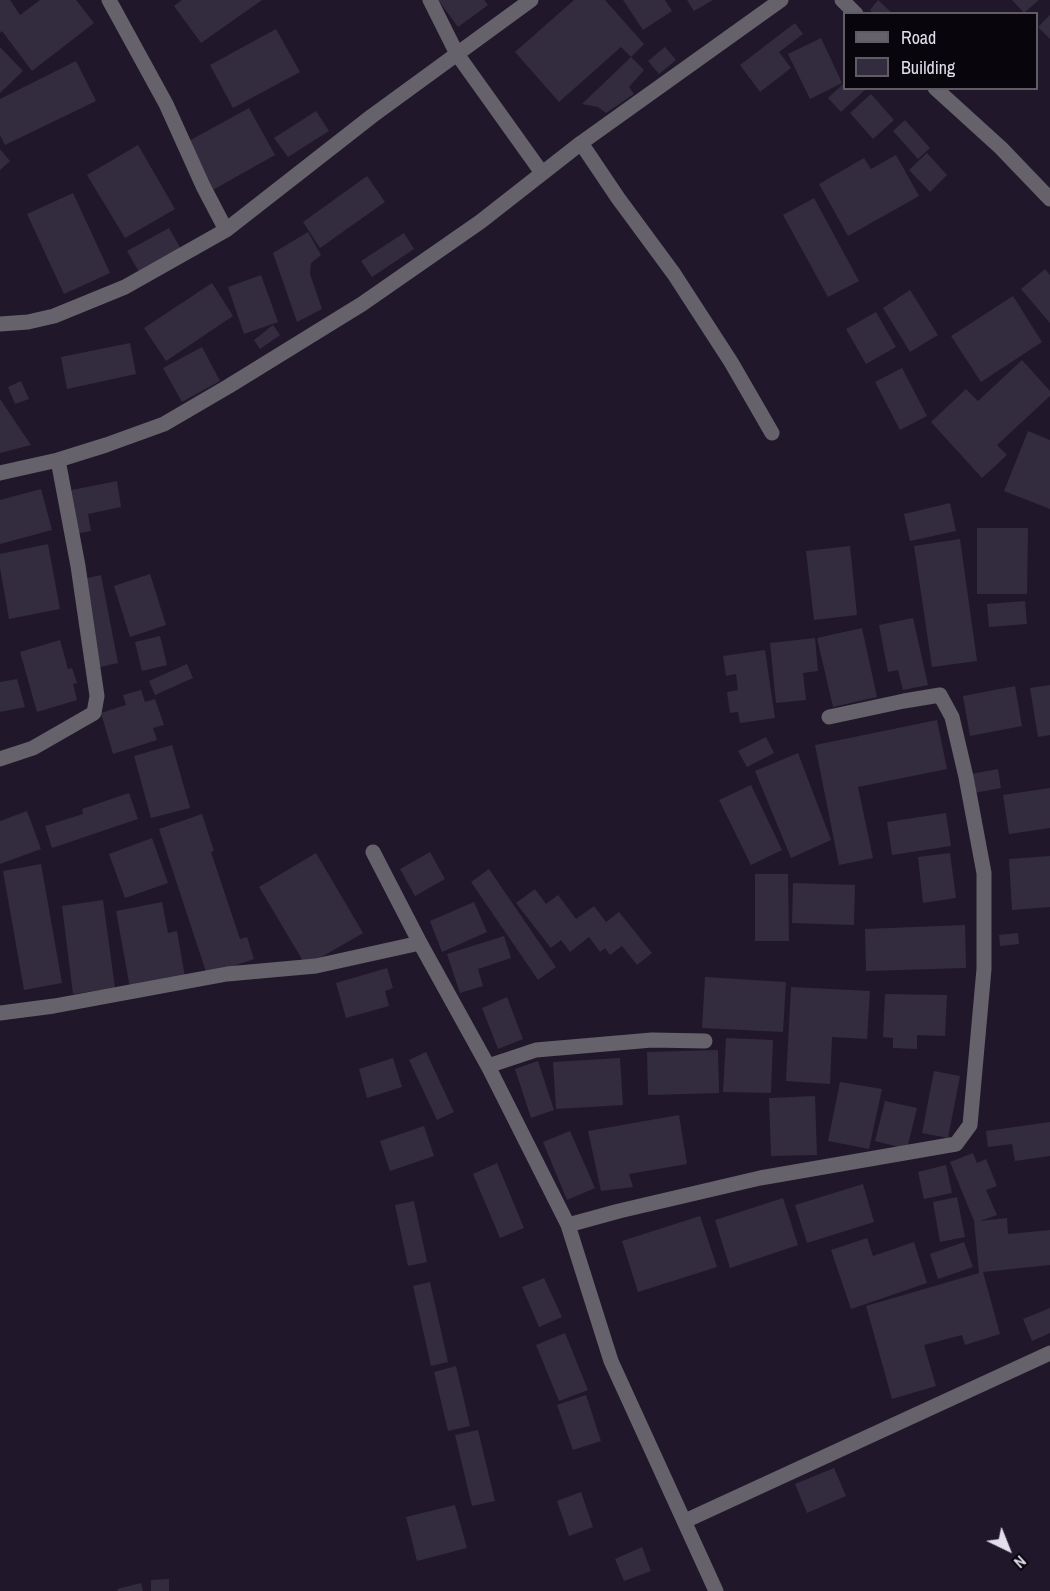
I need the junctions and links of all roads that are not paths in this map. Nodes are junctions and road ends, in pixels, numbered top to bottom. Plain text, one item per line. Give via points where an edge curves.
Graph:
1 (109, 0) edge
2 (430, 0) edge
3 (531, 0) edge
4 (781, 0) edge
5 (842, 0) edge
6 (854, 12) edge
7 (457, 54) junction
8 (937, 90) edge
9 (581, 143) junction
10 (542, 173) junction
11 (1050, 199) edge
12 (226, 230) junction
13 (0, 324) edge
14 (772, 433) dead end
15 (58, 460) junction
16 (0, 472) edge
17 (829, 717) dead end
18 (0, 759) edge
19 (374, 852) dead end
20 (420, 943) junction
21 (0, 1013) edge
22 (705, 1041) dead end
23 (488, 1066) junction
24 (568, 1225) junction
25 (1050, 1353) edge
26 (685, 1521) junction
27 (716, 1591) edge

1 - 12 street via 166,104
2 - 7 street
3 - 7 street
4 - 9 street
5 - 6 street
7 - 10 street
7 - 12 street
8 - 11 street
9 - 10 street
9 - 14 street via 674,274
10 - 15 street via 480,222 362,304 220,391 164,424
12 - 13 street via 125,287 54,316
15 - 16 street
15 - 18 street via 97,696 94,713 33,748
17 - 24 street via 940,695 952,717 984,873 984,969 970,1125 956,1144 760,1178
19 - 20 street
20 - 21 street via 316,966 227,974
20 - 23 street
22 - 23 street via 652,1040 536,1050
23 - 24 street
24 - 26 street via 611,1361
25 - 26 street
26 - 27 street

